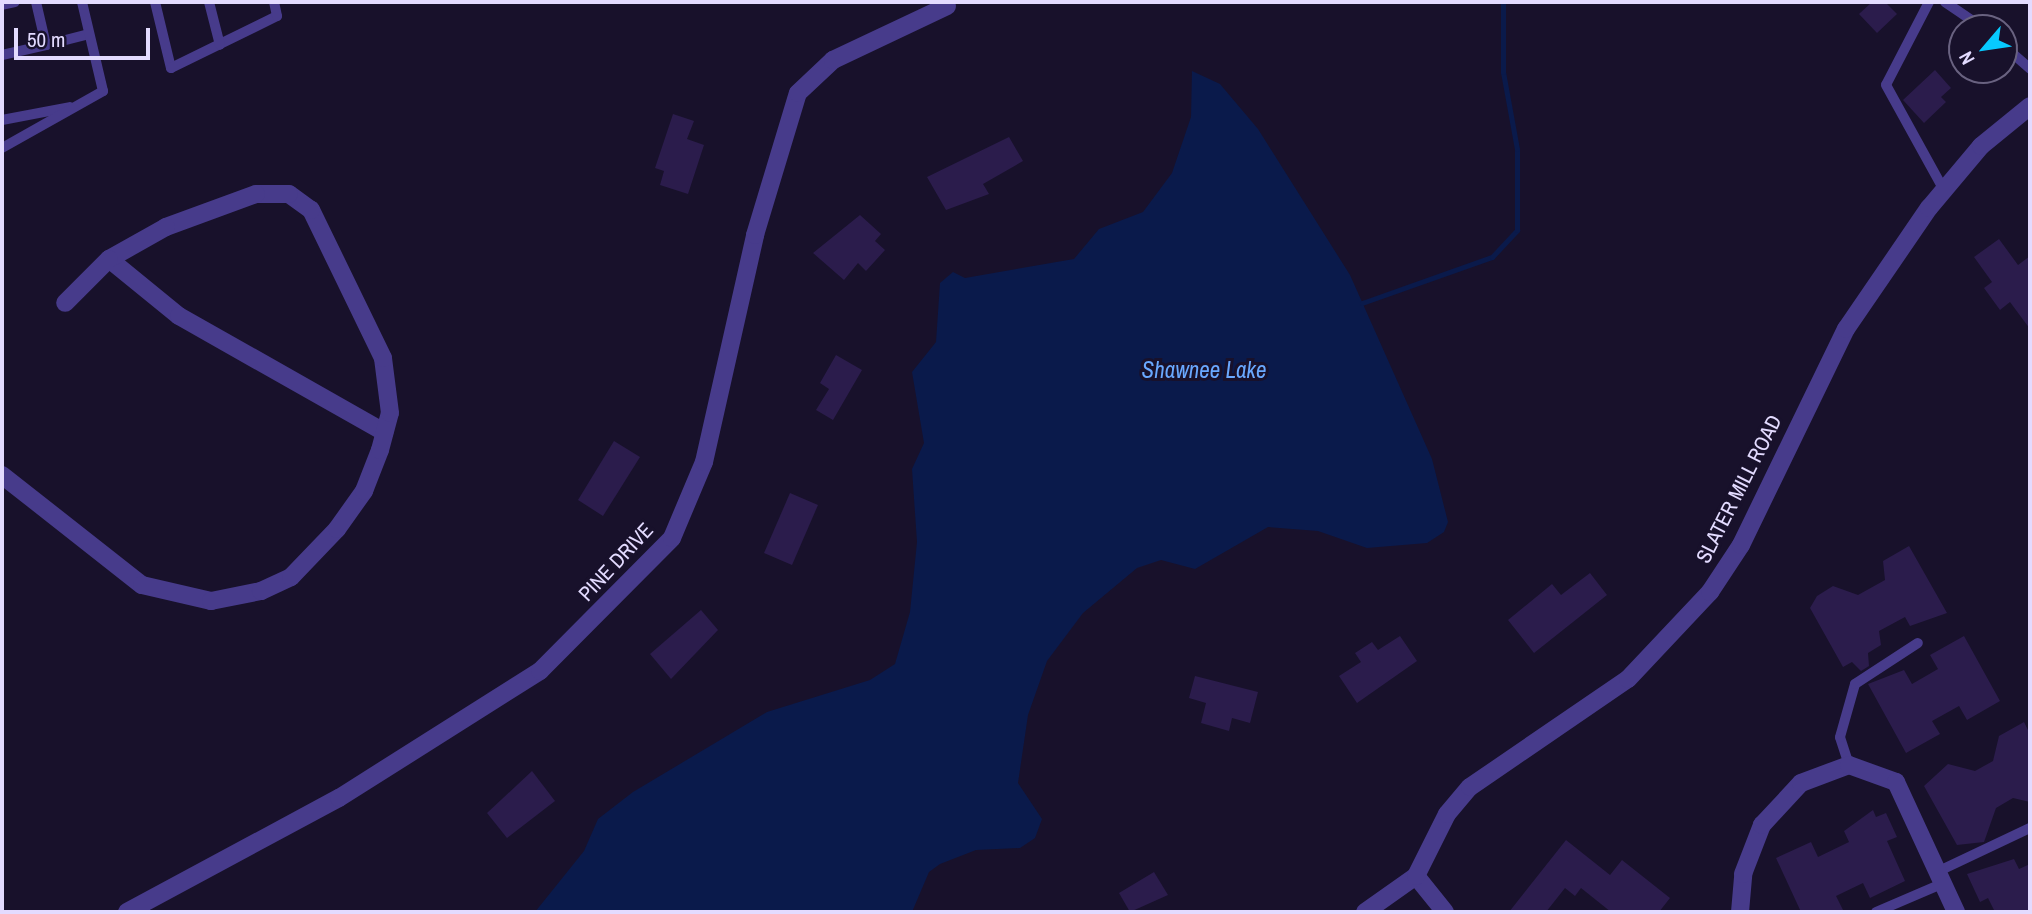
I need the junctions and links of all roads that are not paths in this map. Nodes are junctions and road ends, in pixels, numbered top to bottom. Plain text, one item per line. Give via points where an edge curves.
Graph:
1 (15, 2) edge
2 (36, 2) edge
3 (82, 2) edge
4 (155, 2) edge
5 (209, 2) edge
6 (274, 2) edge
7 (1929, 2) edge
8 (1945, 2) edge
9 (2, 5) edge
10 (947, 6) dead end
11 (1963, 14) edge
12 (89, 34) junction
13 (46, 45) junction
14 (220, 45) junction
15 (2, 55) edge
16 (78, 105) junction
17 (2030, 106) edge
18 (2, 120) edge
19 (2, 148) edge
20 (1944, 190) junction
21 (109, 259) junction
22 (65, 303) dead end
23 (384, 432) junction
24 (2, 475) edge
25 (1918, 643) dead end
26 (1849, 765) junction
27 (2030, 828) edge
28 (1416, 876) junction
29 (1942, 877) junction
30 (127, 912) edge
31 (1365, 912) edge
32 (1445, 912) edge
33 (1740, 912) edge
34 (1876, 912) edge
35 (1956, 912) edge

1 - 9 lane
2 - 13 lane
3 - 12 lane
4 - 14 lane via 171,68
5 - 14 lane
6 - 14 lane via 277,16
7 - 20 lane via 1886,85
8 - 11 lane
10 - 30 street, PINE DRIVE via 833,60 798,93 755,235 704,461 672,538 540,671 339,798
12 - 13 lane
12 - 16 lane via 103,91
13 - 15 lane
16 - 18 lane
16 - 19 lane
17 - 20 street, SLATER MILL ROAD via 1981,146
20 - 28 street, SLATER MILL ROAD via 1829,358 1774,481 1710,592 1628,679 1470,787 1447,814
21 - 22 street
21 - 23 street via 179,316
21 - 23 street via 166,227 256,194 289,194 311,210 383,358 390,383
23 - 24 street via 364,491 291,577 261,591 211,601 142,585
25 - 26 lane via 1855,684 1840,737
26 - 29 street via 1896,782
26 - 33 street via 1801,783 1762,825 1743,874
27 - 29 lane
28 - 31 street
28 - 32 street
29 - 34 lane
29 - 35 street

